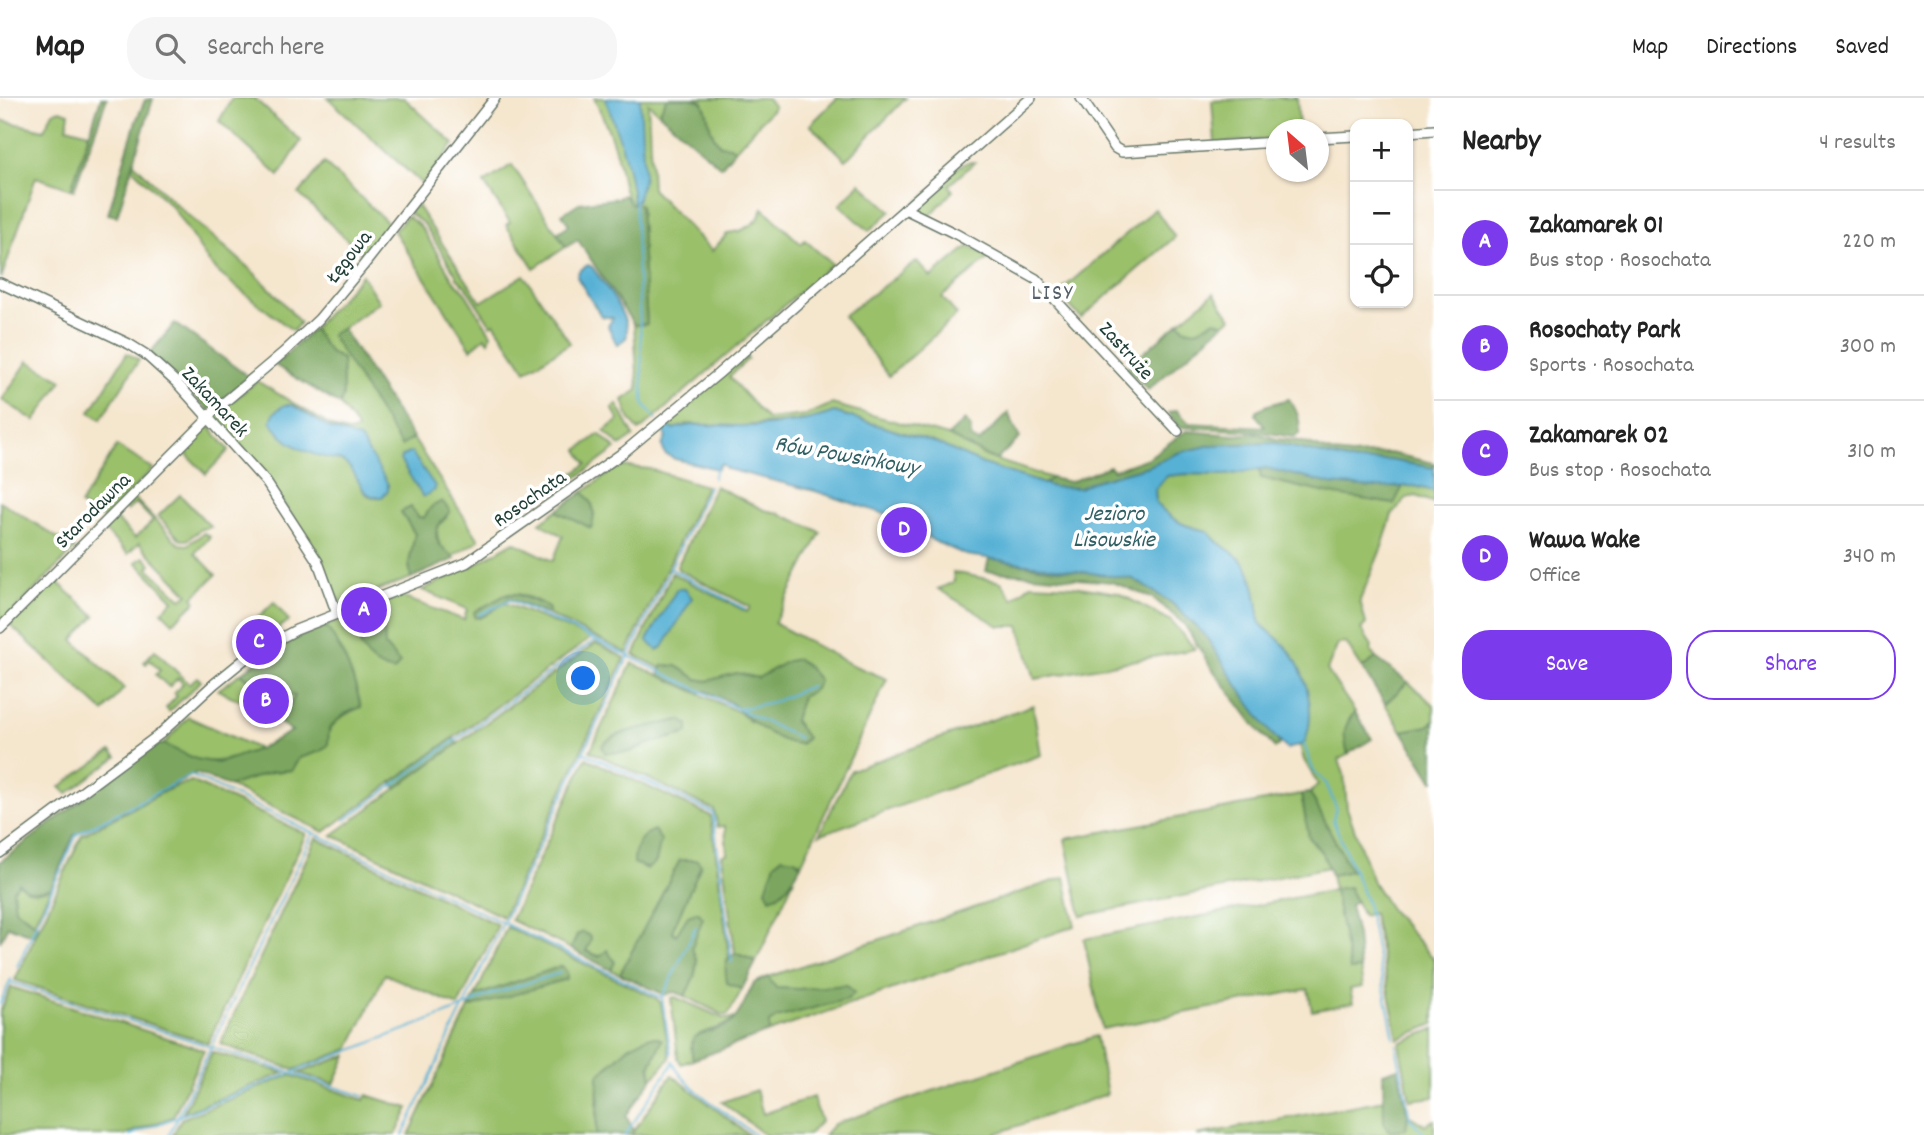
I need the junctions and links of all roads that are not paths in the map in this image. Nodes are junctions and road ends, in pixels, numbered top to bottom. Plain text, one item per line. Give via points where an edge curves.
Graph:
1 (495, 98) edge
2 (1031, 98) edge
3 (1081, 98) edge
4 (1434, 130) edge
5 (1413, 132) edge
6 (1350, 136) edge
7 (1329, 137) edge
8 (1266, 143) edge
9 (905, 209) junction
10 (0, 283) edge
11 (209, 416) junction
12 (1178, 431) dead end
13 (337, 614) junction
14 (0, 628) edge
15 (0, 853) edge

1 - 11 street, Łęgowa via 318,319
2 - 9 street, Rosochata
3 - 8 street via 1122,152
4 - 5 street
6 - 7 street
9 - 12 street, Zastruże via 1036,279
9 - 13 street, Rosochata via 624,452 466,563
10 - 11 street, Zakamarek via 140,351
11 - 13 street, Zakamarek via 266,482 312,552
11 - 14 street, Starodawna
13 - 15 street, Rosochata via 244,659 160,734

